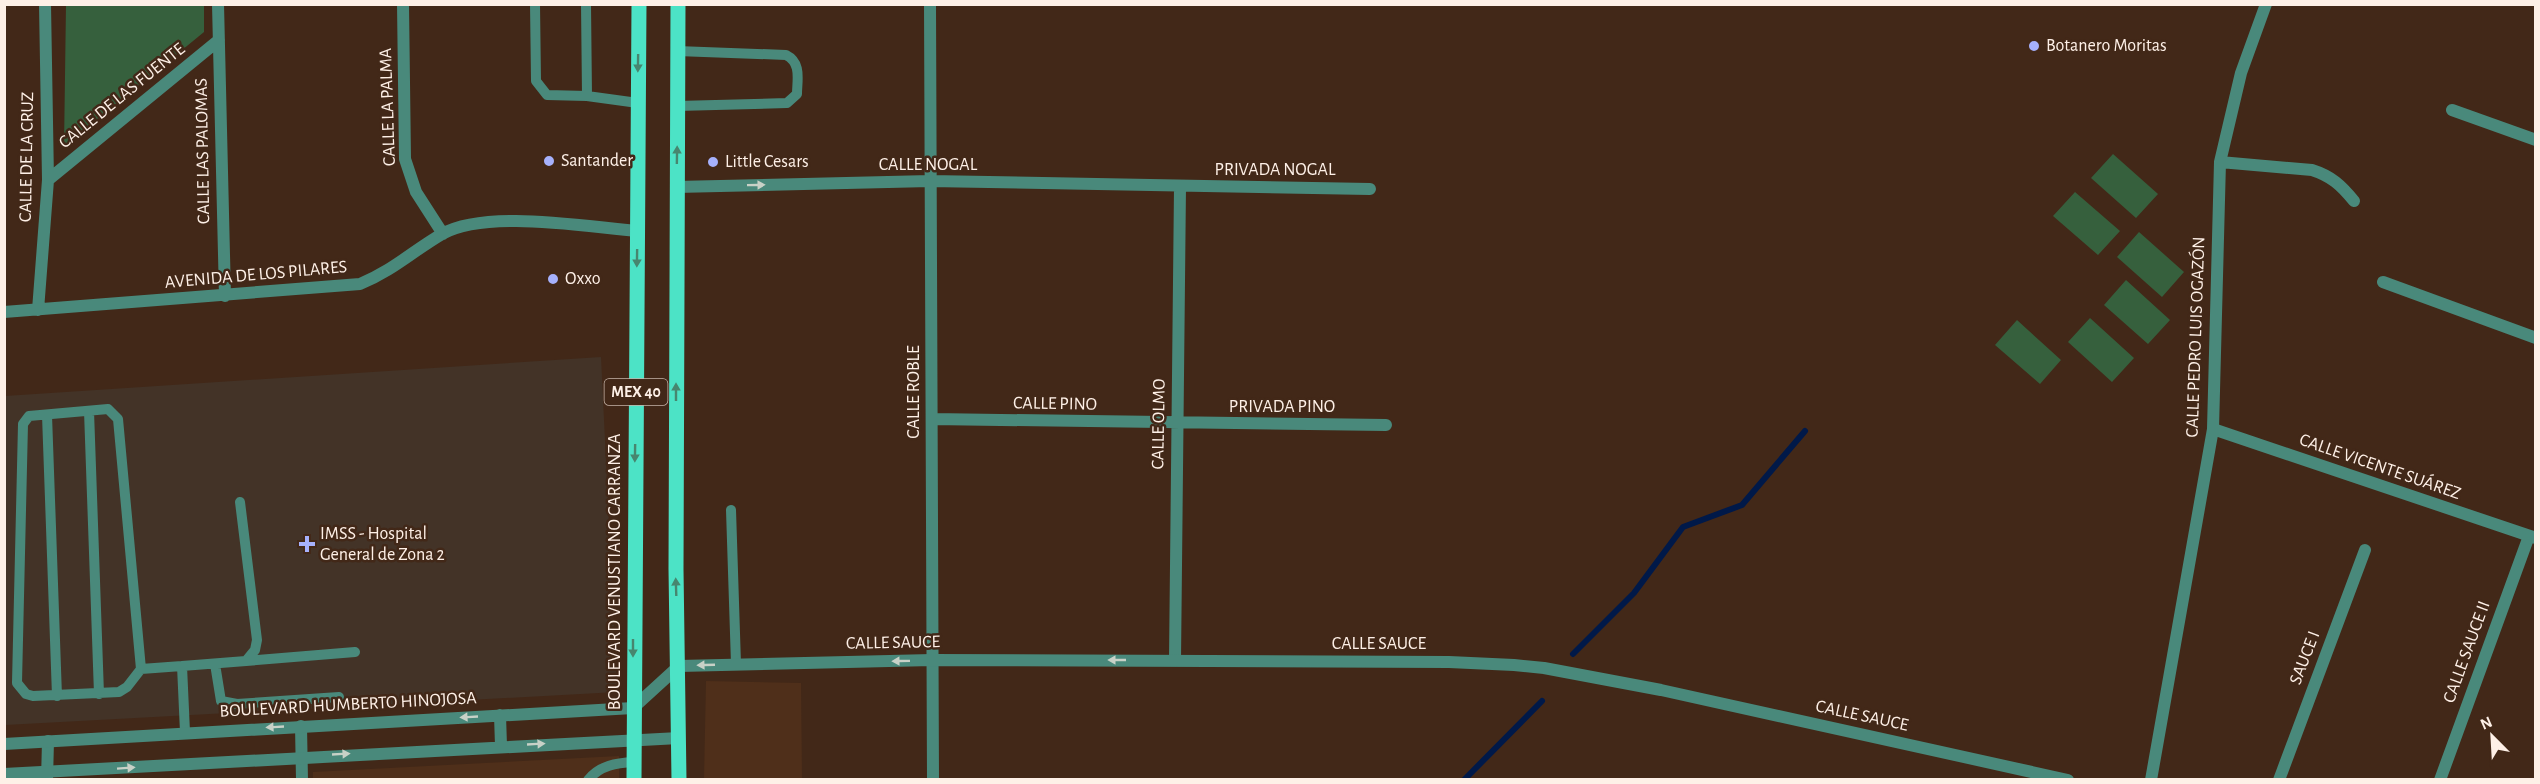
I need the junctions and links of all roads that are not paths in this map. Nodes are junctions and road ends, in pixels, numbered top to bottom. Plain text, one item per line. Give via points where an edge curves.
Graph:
1 (45, 4) edge
2 (218, 4) edge
3 (403, 4) edge
4 (535, 4) edge
5 (586, 4) edge
6 (639, 4) edge
7 (678, 4) edge
8 (930, 4) edge
9 (2266, 4) edge
10 (219, 40) junction
11 (677, 51) junction
12 (587, 96) junction
13 (638, 103) junction
14 (677, 106) junction
15 (2452, 110) dead end
16 (2535, 140) edge
17 (2220, 162) junction
18 (48, 180) junction
19 (930, 181) junction
20 (676, 187) junction
21 (1180, 187) junction
22 (1370, 189) dead end
23 (2354, 201) dead end
24 (638, 231) junction
25 (443, 234) junction
26 (2382, 282) dead end
27 (225, 296) junction
28 (38, 310) junction
29 (4, 312) edge
30 (2535, 338) edge
31 (89, 411) junction
32 (47, 415) junction
33 (932, 419) junction
34 (1177, 424) junction
35 (1386, 425) dead end
36 (2213, 429) junction
37 (240, 502) dead end
38 (731, 510) dead end
39 (2532, 537) edge
40 (2365, 550) dead end
41 (355, 652) dead end
42 (932, 660) junction
43 (1175, 660) junction
44 (246, 661) junction
45 (215, 663) junction
46 (736, 664) junction
47 (182, 666) junction
48 (679, 666) junction
49 (141, 669) junction
50 (99, 694) junction
51 (57, 696) junction
52 (339, 697) dead end
53 (633, 708) junction
54 (500, 715) junction
55 (301, 726) junction
56 (185, 732) junction
57 (679, 738) junction
58 (634, 740) junction
59 (48, 741) junction
60 (4, 744) edge
61 (501, 746) junction
62 (301, 756) junction
63 (634, 762) junction
64 (4, 774) edge
65 (47, 776) edge
66 (302, 780) edge
67 (588, 780) edge
68 (634, 780) edge
69 (679, 780) edge
70 (933, 780) edge
71 (2068, 780) edge
72 (2151, 780) edge
73 (2279, 780) edge
74 (2440, 780) edge

1 - 18 street, CALLE DE LA CRUZ
2 - 10 street, CALLE LAS PALOMAS
3 - 25 street, CALLE LA PALMA via 405,159 416,192
4 - 12 lane via 539,88 547,95
5 - 12 lane
6 -> 13 main road, BOULEVARD VENUSTIANO CARRANZA / MEX 40
7 - 11 main road, MEX 40
8 - 19 street, CALLE ROBLE
9 - 17 street, CALLE PEDRO LUIS OGAZÓN via 2241,73
10 - 18 street, CALLE DE LAS FUENTE
10 - 27 street, CALLE LAS PALOMAS
11 - 14 main road, MEX 40
11 - 14 lane via 786,56 797,68 797,94 787,103
12 - 13 lane
13 - 24 main road, BOULEVARD VENUSTIANO CARRANZA / MEX 40
20 -> 14 main road, MEX 40
15 - 16 street
17 - 23 street via 2319,172 2338,182
17 - 36 street, CALLE PEDRO LUIS OGAZÓN
18 - 28 street, CALLE DE LA CRUZ
20 -> 19 street, CALLE NOGAL
19 - 21 street, CALLE NOGAL
19 - 33 street, CALLE ROBLE
48 -> 20 main road, MEX 40
21 - 22 street, PRIVADA NOGAL
21 - 34 street, CALLE OLMO
24 - 25 street, AVENIDA DE LOS PILARES via 492,222
24 -> 53 main road, BOULEVARD VENUSTIANO CARRANZA / MEX 40
25 - 27 street, AVENIDA DE LOS PILARES via 396,267 360,284
26 - 30 street
27 - 28 street, AVENIDA DE LOS PILARES
28 - 29 street, AVENIDA DE LOS PILARES
31 - 32 lane
31 - 49 lane via 108,409 118,419
31 - 50 lane
32 - 51 lane
32 - 51 lane via 29,416 23,424 17,683 26,694
33 - 34 street, CALLE PINO
33 - 42 street, CALLE ROBLE
34 - 35 street, PRIVADA PINO
34 - 43 street, CALLE OLMO
36 - 39 street, CALLE VICENTE SUÁREZ
36 - 72 street, CALLE PEDRO LUIS OGAZÓN
37 - 44 lane via 257,640
38 - 46 lane
39 - 74 street, CALLE SAUCE II
40 - 73 street, SAUCE I
41 - 44 lane
43 -> 42 street, CALLE SAUCE
42 -> 46 street, CALLE SAUCE
42 - 70 street, CALLE ROBLE
43 - 71 street, CALLE SAUCE via 1449,662 1544,668
44 - 45 lane
45 - 47 lane
45 - 52 lane via 221,701 237,704
46 -> 48 street, CALLE SAUCE
47 - 49 lane
47 - 56 lane
48 - 53 street
48 - 57 main road, MEX 40
49 - 50 lane via 119,692
50 - 51 lane
53 - 54 street, BOULEVARD HUMBERTO HINOJOSA
53 - 58 main road, BOULEVARD VENUSTIANO CARRANZA / MEX 40
54 -> 55 street, BOULEVARD HUMBERTO HINOJOSA
54 - 61 street
55 -> 56 street, BOULEVARD HUMBERTO HINOJOSA
55 - 62 street
56 - 59 street, BOULEVARD HUMBERTO HINOJOSA
57 - 58 street
57 - 69 main road, MEX 40
61 -> 58 street
58 - 63 main road, BOULEVARD VENUSTIANO CARRANZA / MEX 40
59 - 60 street, BOULEVARD HUMBERTO HINOJOSA
59 - 65 street
62 -> 61 street
65 -> 62 street
62 - 66 street
63 - 67 lane via 615,763
63 - 68 main road, BOULEVARD VENUSTIANO CARRANZA / MEX 40
64 - 65 street

